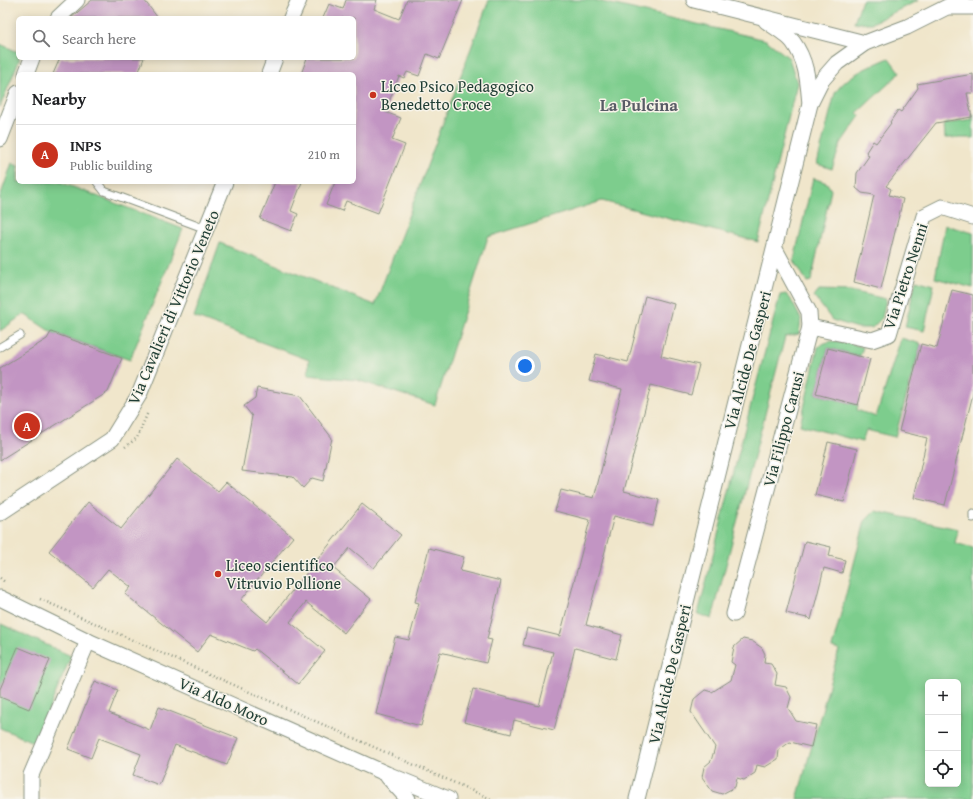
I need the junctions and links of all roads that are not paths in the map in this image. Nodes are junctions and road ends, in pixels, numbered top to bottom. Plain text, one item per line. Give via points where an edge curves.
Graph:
1 (77, 0) edge
2 (298, 0) edge
3 (694, 0) edge
4 (955, 2) edge
5 (973, 7) edge
6 (60, 16) edge
7 (292, 16) edge
8 (762, 18) junction
9 (865, 43) junction
10 (31, 60) edge
11 (274, 60) edge
12 (27, 72) edge
13 (270, 72) edge
14 (16, 98) edge
15 (810, 104) junction
16 (0, 139) edge
17 (99, 184) edge
18 (224, 184) edge
19 (973, 217) edge
20 (206, 230) junction
21 (775, 249) junction
22 (810, 327) junction
23 (20, 335) dead end
24 (0, 347) edge
25 (0, 513) edge
26 (973, 513) edge
27 (973, 518) edge
28 (2, 594) edge
29 (734, 614) dead end
30 (88, 641) junction
31 (386, 774) junction
32 (31, 799) edge
33 (408, 799) edge
34 (448, 799) edge
35 (637, 799) edge

1 - 6 street
2 - 7 street
3 - 8 street
4 - 5 street
4 - 9 street, Via Alcide De Gasperi via 907,27
8 - 9 street
8 - 15 street via 792,41 804,62
9 - 15 street, Via Alcide De Gasperi via 837,63 822,80
10 - 12 street
11 - 13 street
14 - 16 street
15 - 21 street, Via Alcide De Gasperi
17 - 20 lane via 104,191
18 - 20 street, Via Cavalieri di Vittorio Veneto
19 - 22 street, Via Pietro Nenni via 942,207 924,216 889,334 872,340
20 - 25 street, Via Cavalieri di Vittorio Veneto via 139,395 112,439
21 - 22 street, Via Filippo Carusi via 810,312
21 - 35 street, Via Alcide De Gasperi
22 - 29 street, Via Filippo Carusi
23 - 24 lane
26 - 27 lane
28 - 30 street, Via Aldo Moro
30 - 31 street, Via Aldo Moro
30 - 32 street via 31,775
31 - 33 street
31 - 34 street, Via Aldo Moro

